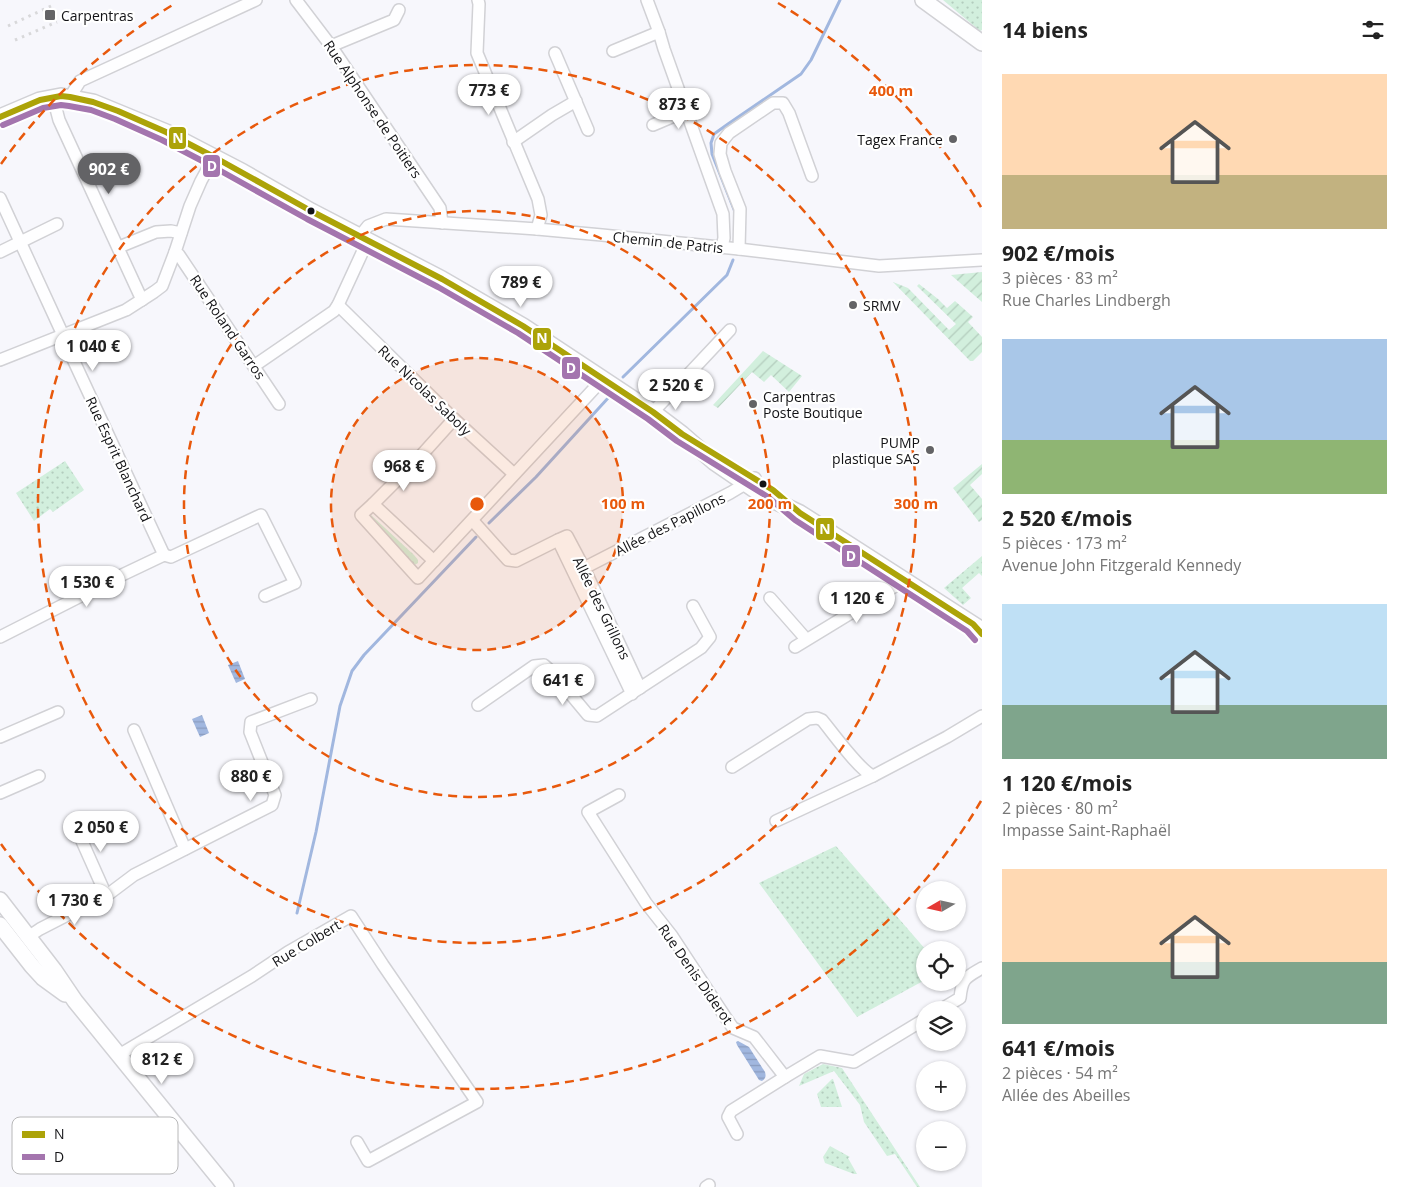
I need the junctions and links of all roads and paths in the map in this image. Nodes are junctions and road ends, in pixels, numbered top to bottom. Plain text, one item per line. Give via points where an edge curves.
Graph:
1 (256, 0) edge
2 (296, 0) edge
3 (478, 0) edge
4 (647, 0) edge
5 (924, 0) edge
6 (399, 10) dead end
7 (659, 32) junction
8 (982, 43) edge
9 (331, 46) junction
10 (613, 51) dead end
11 (555, 53) dead end
12 (70, 96) junction
13 (53, 97) junction
14 (576, 101) junction
15 (686, 111) junction
16 (0, 117) edge
17 (654, 125) dead end
18 (588, 130) dead end
19 (513, 142) junction
20 (214, 157) junction
21 (812, 176) dead end
22 (0, 198) edge
23 (442, 223) junction
24 (58, 224) dead end
25 (538, 229) junction
26 (181, 233) junction
27 (364, 238) junction
28 (20, 242) junction
29 (119, 247) junction
30 (722, 247) junction
31 (739, 249) junction
32 (0, 252) edge
33 (175, 252) junction
34 (982, 260) edge
35 (142, 300) junction
36 (338, 305) junction
37 (730, 330) dead end
38 (63, 335) junction
39 (0, 360) edge
40 (254, 366) junction
41 (603, 379) junction
42 (279, 404) dead end
43 (653, 412) junction
44 (454, 420) junction
45 (514, 474) junction
46 (750, 480) junction
47 (373, 504) junction
48 (473, 521) junction
49 (558, 540) junction
50 (164, 555) junction
51 (434, 561) junction
52 (584, 568) junction
53 (905, 580) junction
54 (266, 596) dead end
55 (770, 598) dead end
56 (693, 606) dead end
57 (979, 629) edge
58 (0, 637) edge
59 (806, 639) junction
60 (795, 647) dead end
61 (636, 691) junction
62 (311, 699) dead end
63 (478, 705) dead end
64 (58, 712) dead end
65 (982, 716) edge
66 (134, 730) dead end
67 (0, 737) edge
68 (732, 767) dead end
69 (38, 776) dead end
70 (873, 776) junction
71 (0, 793) edge
72 (619, 795) dead end
73 (73, 821) dead end
74 (776, 821) dead end
75 (185, 849) junction
76 (106, 895) junction
77 (0, 900) edge
78 (0, 925) edge
79 (28, 937) junction
80 (982, 968) edge
81 (74, 1001) junction
82 (955, 1001) edge
83 (916, 1024) edge
84 (119, 1055) junction
85 (785, 1077) junction
86 (169, 1117) edge
87 (178, 1129) edge
88 (737, 1134) dead end
89 (357, 1142) dead end
90 (224, 1186) edge

1 - 12 street via 80,81
2 - 9 street, Rue Alphonse de Poitiers
3 - 19 street via 477,53
4 - 7 street
5 - 8 street
6 - 9 street via 394,20
7 - 10 street
7 - 15 street
9 - 23 street, Rue Alphonse de Poitiers via 440,208
11 - 14 street
12 - 13 street
12 - 20 street via 118,111
13 - 16 street
13 - 29 street via 59,120
14 - 18 street
14 - 19 street
15 - 17 street
15 - 30 street via 723,214
19 - 25 street via 538,199 541,216
20 - 26 street
20 - 27 street
21 - 31 street via 783,103 774,103 729,133 721,143 720,154 740,209
22 - 28 street, Rue Esprit Blanchard
23 - 25 street, Chemin de Patris
23 - 27 street, Chemin de Patris via 386,219 368,226
24 - 28 street
25 - 30 street, Chemin de Patris
26 - 29 street via 156,232
26 - 33 street
27 - 36 street
27 - 41 street via 523,326
28 - 32 street
28 - 38 street, Rue Esprit Blanchard
29 - 35 street
30 - 31 street, Chemin de Patris
31 - 34 street, Chemin de Patris via 879,266
33 - 35 street via 162,286
33 - 40 street, Rue Roland Garros
35 - 38 street via 126,310
36 - 40 street via 334,311
36 - 44 street, Rue Nicolas Saboly
37 - 43 street
38 - 39 street
38 - 50 street, Rue Esprit Blanchard
40 - 42 street, Rue Roland Garros
41 - 43 street
41 - 45 street
43 - 46 street
44 - 45 street, Rue Nicolas Saboly
44 - 47 street
45 - 48 street
46 - 52 street, Allée des Papillons
46 - 53 street via 773,490 800,513
47 - 51 street
47 - 51 street via 360,515 418,578
48 - 49 street via 508,560 516,561
48 - 51 street
49 - 52 street, Allée des Grillons via 567,536
49 - 61 street, Allée des Grillons
50 - 54 street via 171,557 261,515 295,583
50 - 58 street
52 - 61 street, Allée des Grillons
53 - 57 street
53 - 59 street
55 - 59 street
56 - 61 street via 710,637 700,648
59 - 60 street
61 - 63 street via 597,716 588,715 544,665 534,666
62 - 75 street via 251,722 250,732 275,795 272,805
64 - 67 street
65 - 70 street
66 - 75 street
68 - 70 street via 808,719 816,718 822,720 860,766
69 - 71 street
70 - 74 street
72 - 85 street, Rue Denis Diderot via 588,812 646,903 733,1028 754,1037
73 - 76 street
75 - 76 street via 134,875
76 - 79 street
77 - 79 street
78 - 81 street via 43,978
79 - 81 street
80 - 82 street via 967,977 960,998
81 - 84 street
83 - 85 street via 854,1062 820,1056
84 - 86 street
84 - 89 street, Rue Colbert via 351,916 476,1102 368,1161
85 - 88 street via 731,1111 728,1117
87 - 90 street

